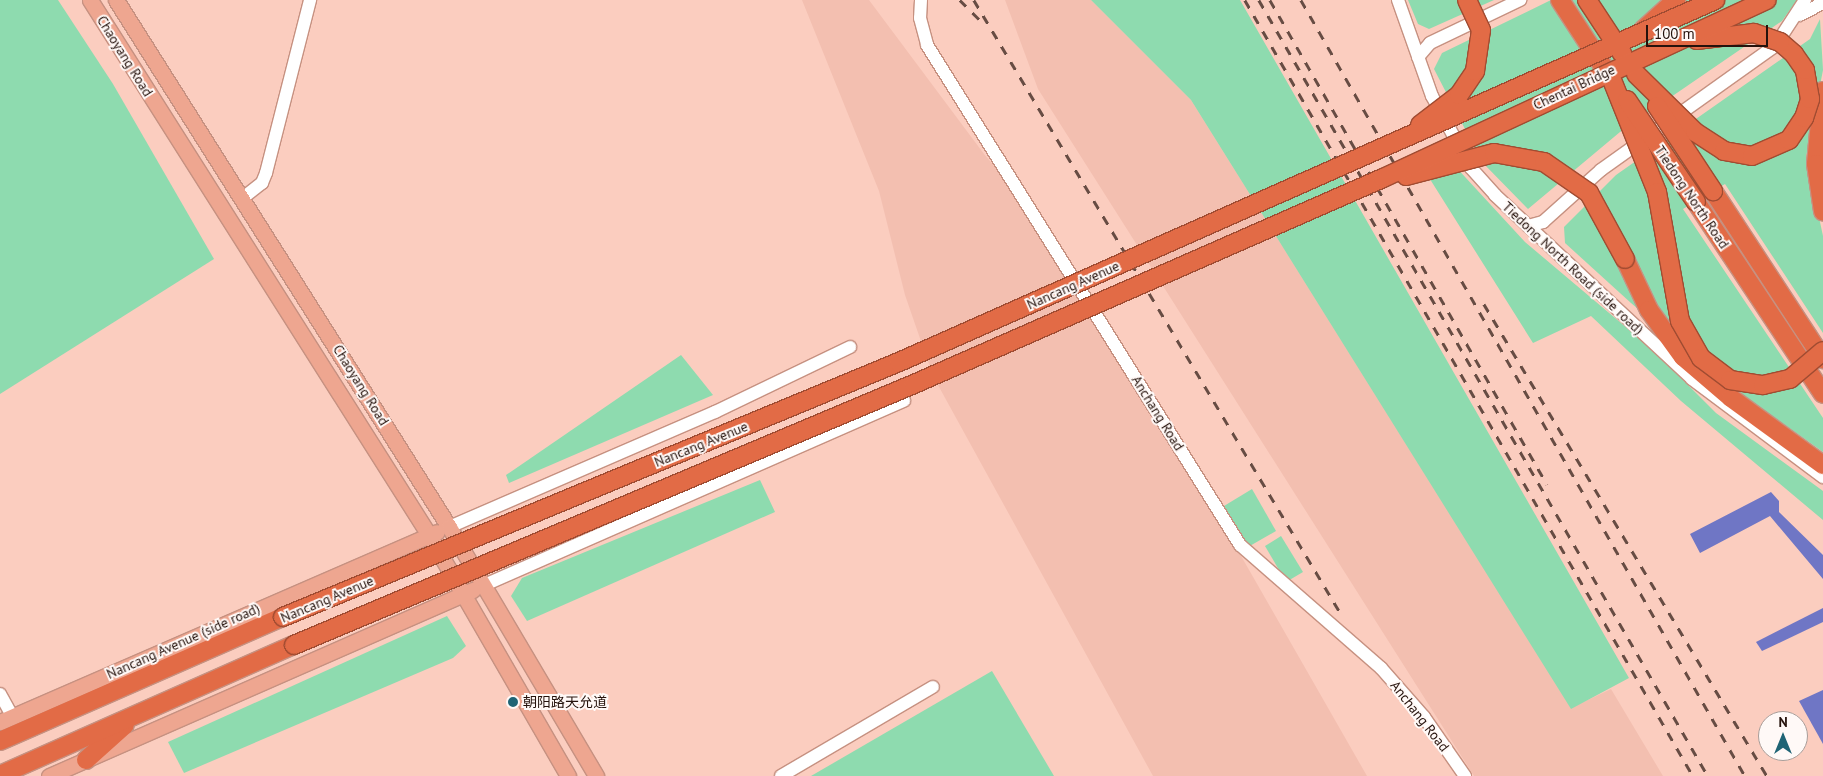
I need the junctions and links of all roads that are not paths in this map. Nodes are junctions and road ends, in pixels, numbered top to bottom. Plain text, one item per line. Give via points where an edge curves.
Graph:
1 (90, 0) edge
2 (116, 0) edge
3 (310, 0) edge
4 (921, 0) edge
5 (1398, 0) edge
6 (1467, 0) edge
7 (1520, 0) edge
8 (1549, 0) edge
9 (1560, 0) edge
10 (1587, 0) edge
11 (1598, 0) edge
12 (1676, 0) edge
13 (1715, 0) edge
14 (1767, 0) edge
15 (1805, 0) edge
16 (1823, 3) edge
17 (1798, 16) junction
18 (1580, 30) junction
19 (1607, 30) junction
20 (1638, 35) junction
21 (1418, 57) junction
22 (1638, 65) junction
23 (1612, 80) junction
24 (168, 82) junction
25 (1823, 91) edge
26 (149, 94) junction
27 (1399, 140) junction
28 (1383, 178) junction
29 (244, 197) junction
30 (1823, 211) edge
31 (1528, 226) junction
32 (850, 347) dead end
33 (1823, 351) edge
34 (1823, 359) edge
35 (1823, 394) edge
36 (904, 401) dead end
37 (1823, 465) edge
38 (1823, 477) edge
39 (449, 527) junction
40 (429, 535) junction
41 (482, 586) junction
42 (464, 594) junction
43 (434, 607) junction
44 (136, 681) junction
45 (933, 687) dead end
46 (519, 691) junction
47 (0, 694) edge
48 (50, 700) junction
49 (139, 713) junction
50 (6, 719) edge
51 (0, 741) edge
52 (74, 767) edge
53 (0, 775) edge
54 (49, 776) edge
55 (568, 776) edge
56 (596, 776) edge
57 (781, 776) edge
58 (1466, 776) edge

1 - 26 main road, Chaoyang Road
2 - 24 main road, Chaoyang Road
3 - 29 street via 266,173 262,182
4 - 58 street, Anchang Road via 920,18 927,45 1240,545 1381,668 1424,717
5 - 21 street, Tiedong North Road (side road)
6 - 27 highway, bridge via 1481,30 1480,58 1472,77 1459,95
7 - 21 street via 1430,43
8 - 18 highway
9 - 18 highway, Tiedong North Road
10 - 19 highway, Tiedong North Road, bridge
11 - 19 highway
12 - 20 highway, bridge
13 - 20 highway, Chentai Bridge, bridge
14 - 22 highway, Chentai Bridge, bridge
15 - 17 street
16 - 17 street
17 - 31 street via 1775,46 1601,170 1543,222
18 - 23 highway, Tiedong North Road, bridge
19 - 22 highway, Tiedong North Road, bridge
20 - 27 highway, Chentai Bridge, bridge
21 - 31 street, Tiedong North Road (side road) via 1432,96 1472,168
22 - 22 highway, bridge via 1708,37 1754,33 1780,42 1794,54 1809,85 1808,107 1798,129 1778,148 1752,156 1737,155 1695,132
22 - 28 highway, Chentai Bridge, bridge
22 - 34 highway, Tiedong North Road, bridge via 1714,191
23 - 33 highway, bridge via 1657,192 1680,321 1701,358 1730,380 1763,385 1790,379
23 - 35 highway, Tiedong North Road, bridge
24 - 26 main road
24 - 29 main road, Chaoyang Road
25 - 30 highway via 1816,164
26 - 40 main road, Chaoyang Road
27 - 44 highway, Nancang Avenue, bridge via 899,362 283,616
28 - 37 highway, bridge via 1494,153 1529,157 1560,169 1580,184 1602,210 1649,310 1676,349 1710,382
28 - 49 highway, Nancang Avenue, bridge via 923,380
29 - 39 main road, Chaoyang Road
31 - 38 street, Tiedong North Road (side road) via 1692,379
32 - 39 street via 715,412
36 - 41 street
39 - 40 main road, Nancang Avenue (side road)
39 - 41 main road, Chaoyang Road
40 - 42 main road, Chaoyang Road
40 - 48 main road, Nancang Avenue (side road)
41 - 42 main road
41 - 56 main road, Chaoyang Road
42 - 43 main road
42 - 46 main road, Chaoyang Road
43 - 46 main road via 462,609
43 - 52 main road
44 - 48 main road
44 - 51 highway, Nancang Avenue
45 - 57 street
46 - 55 main road, Chaoyang Road
47 - 50 street
48 - 50 main road, Nancang Avenue (side road)
49 - 52 highway
49 - 53 highway, Nancang Avenue
52 - 54 main road

